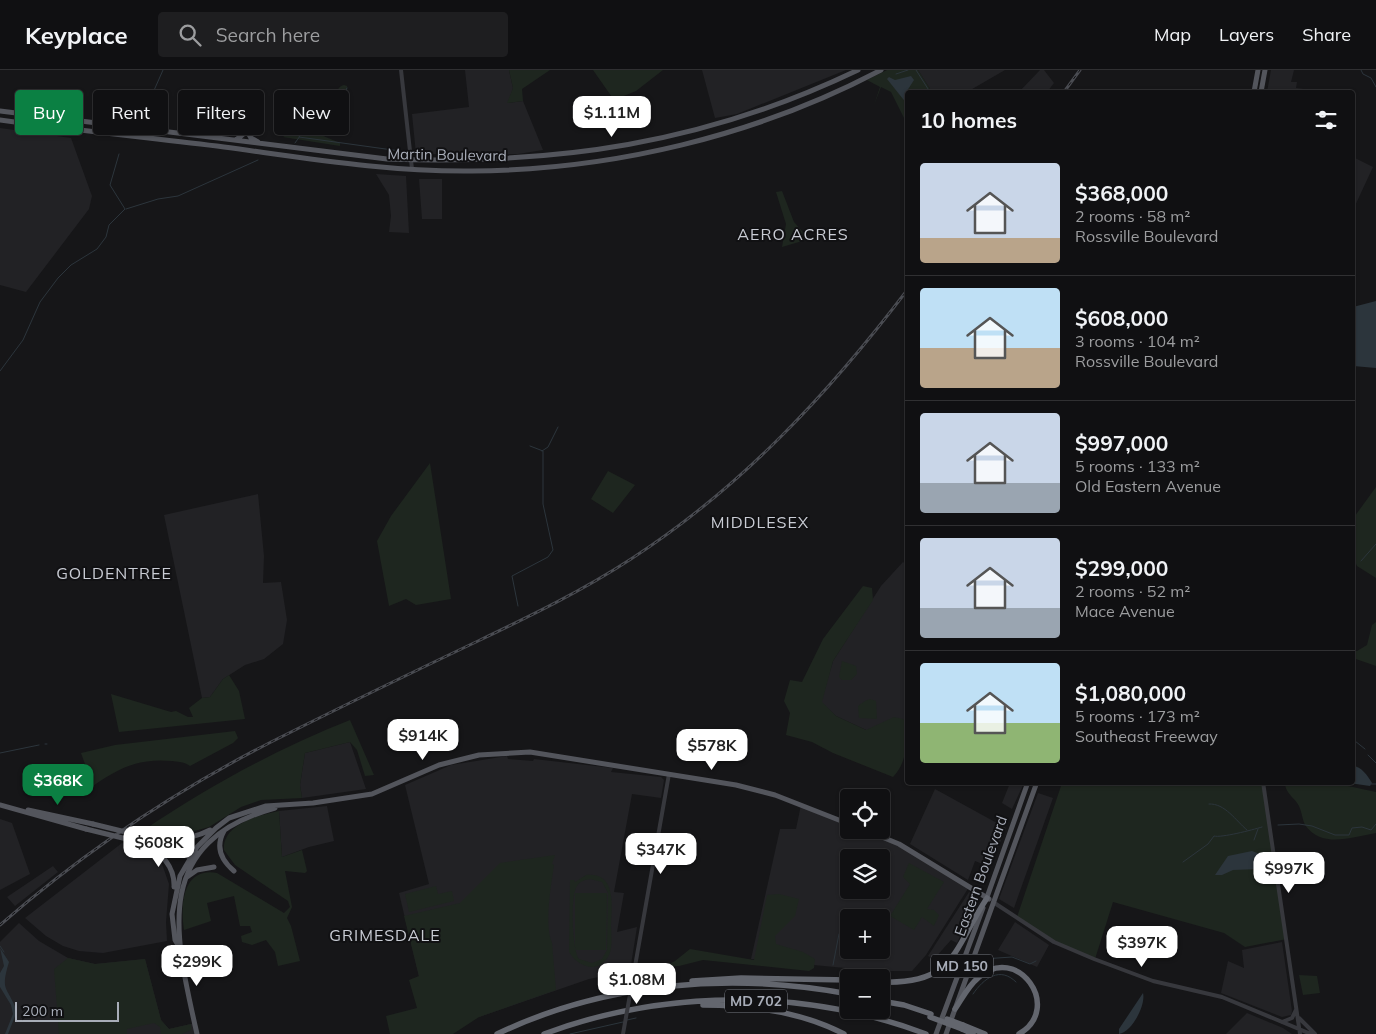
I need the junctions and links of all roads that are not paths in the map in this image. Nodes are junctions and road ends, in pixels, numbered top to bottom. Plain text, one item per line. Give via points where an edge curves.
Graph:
1 (401, 70) edge
2 (858, 70) edge
3 (880, 70) edge
4 (1258, 70) edge
5 (1265, 70) edge
6 (1254, 90) edge
7 (1261, 90) edge
8 (0, 111) edge
9 (0, 120) edge
10 (235, 140) junction
11 (260, 144) junction
12 (411, 160) junction
13 (412, 169) junction
14 (669, 774) junction
15 (1027, 785) edge
16 (1036, 785) edge
17 (1263, 785) edge
18 (0, 805) edge
19 (20, 810) junction
20 (840, 821) edge
21 (224, 826) junction
22 (148, 838) junction
23 (887, 839) edge
24 (140, 842) junction
25 (194, 856) junction
26 (214, 868) dead end
27 (234, 871) dead end
28 (185, 879) junction
29 (174, 895) junction
30 (987, 898) junction
31 (993, 902) junction
32 (178, 945) junction
33 (840, 980) edge
34 (890, 982) edge
35 (633, 991) junction
36 (840, 993) edge
37 (890, 1004) edge
38 (1297, 1008) junction
39 (956, 1009) junction
40 (631, 1010) junction
41 (840, 1010) edge
42 (1299, 1018) junction
43 (880, 1019) joint
44 (1281, 1022) junction
45 (963, 1027) junction
46 (1300, 1033) edge
47 (197, 1034) edge
48 (497, 1034) edge
49 (544, 1034) edge
50 (622, 1034) edge
51 (844, 1034) edge
52 (916, 1034) edge
53 (925, 1034) edge
54 (936, 1034) edge
55 (946, 1034) edge
56 (973, 1034) edge
57 (985, 1034) edge
58 (1019, 1034) edge
59 (1313, 1034) edge

1 - 12 street
2 - 12 main road, Martin Boulevard via 734,119 627,146 519,159
3 - 13 main road, Martin Boulevard via 773,117 668,147 606,160 554,166 472,171
4 - 6 main road
5 - 7 main road
8 - 10 main road, Martin Boulevard
9 - 13 main road, Martin Boulevard
10 - 11 main road, Martin Boulevard
10 - 11 main road via 247,131
11 - 12 main road, Martin Boulevard
12 - 13 street
14 - 20 main road via 759,790
14 - 21 main road via 530,752 503,752 444,763 372,794 282,806
14 - 50 street, bridge
15 - 30 main road, Eastern Boulevard / MD 150
16 - 31 main road, Eastern Boulevard / MD 150
17 - 38 street
18 - 19 main road
19 - 22 main road, bridge
19 - 24 main road, bridge
21 - 22 main road via 185,839
21 - 25 main road via 208,835
21 - 27 main road via 220,850
22 - 25 main road
23 - 30 main road
24 - 25 main road
24 - 29 main road via 158,852 168,863
25 - 28 main road
25 - 29 main road via 180,876
26 - 28 main road via 197,870
28 - 32 main road via 179,903
29 - 32 main road via 172,922
30 - 31 main road
30 - 34 highway via 957,951 939,971 914,981
30 - 54 main road, Eastern Boulevard / MD 150
31 - 39 main road, Eastern Boulevard / MD 150
31 - 44 street via 1054,942 1094,959 1152,981 1222,996
32 - 47 main road
33 - 35 highway via 716,979
35 - 36 highway, MD 702 via 742,982
35 - 48 highway, MD 702 via 560,1009
37 - 45 highway, bridge
38 - 42 street
38 - 44 street via 1292,1018
39 - 55 main road, Eastern Boulevard / MD 150
39 - 58 highway via 979,976 994,968 1012,969 1029,980 1037,1000 1034,1017
40 - 41 highway, MD 702 via 695,1002 752,1001
40 - 49 highway, MD 702
40 - 51 highway via 696,1005 771,1010 806,1018
42 - 46 street
42 - 59 street
43 - 52 highway
43 - 53 highway, MD 702
44 - 46 street
45 - 56 highway
45 - 57 highway
46 - 59 street

